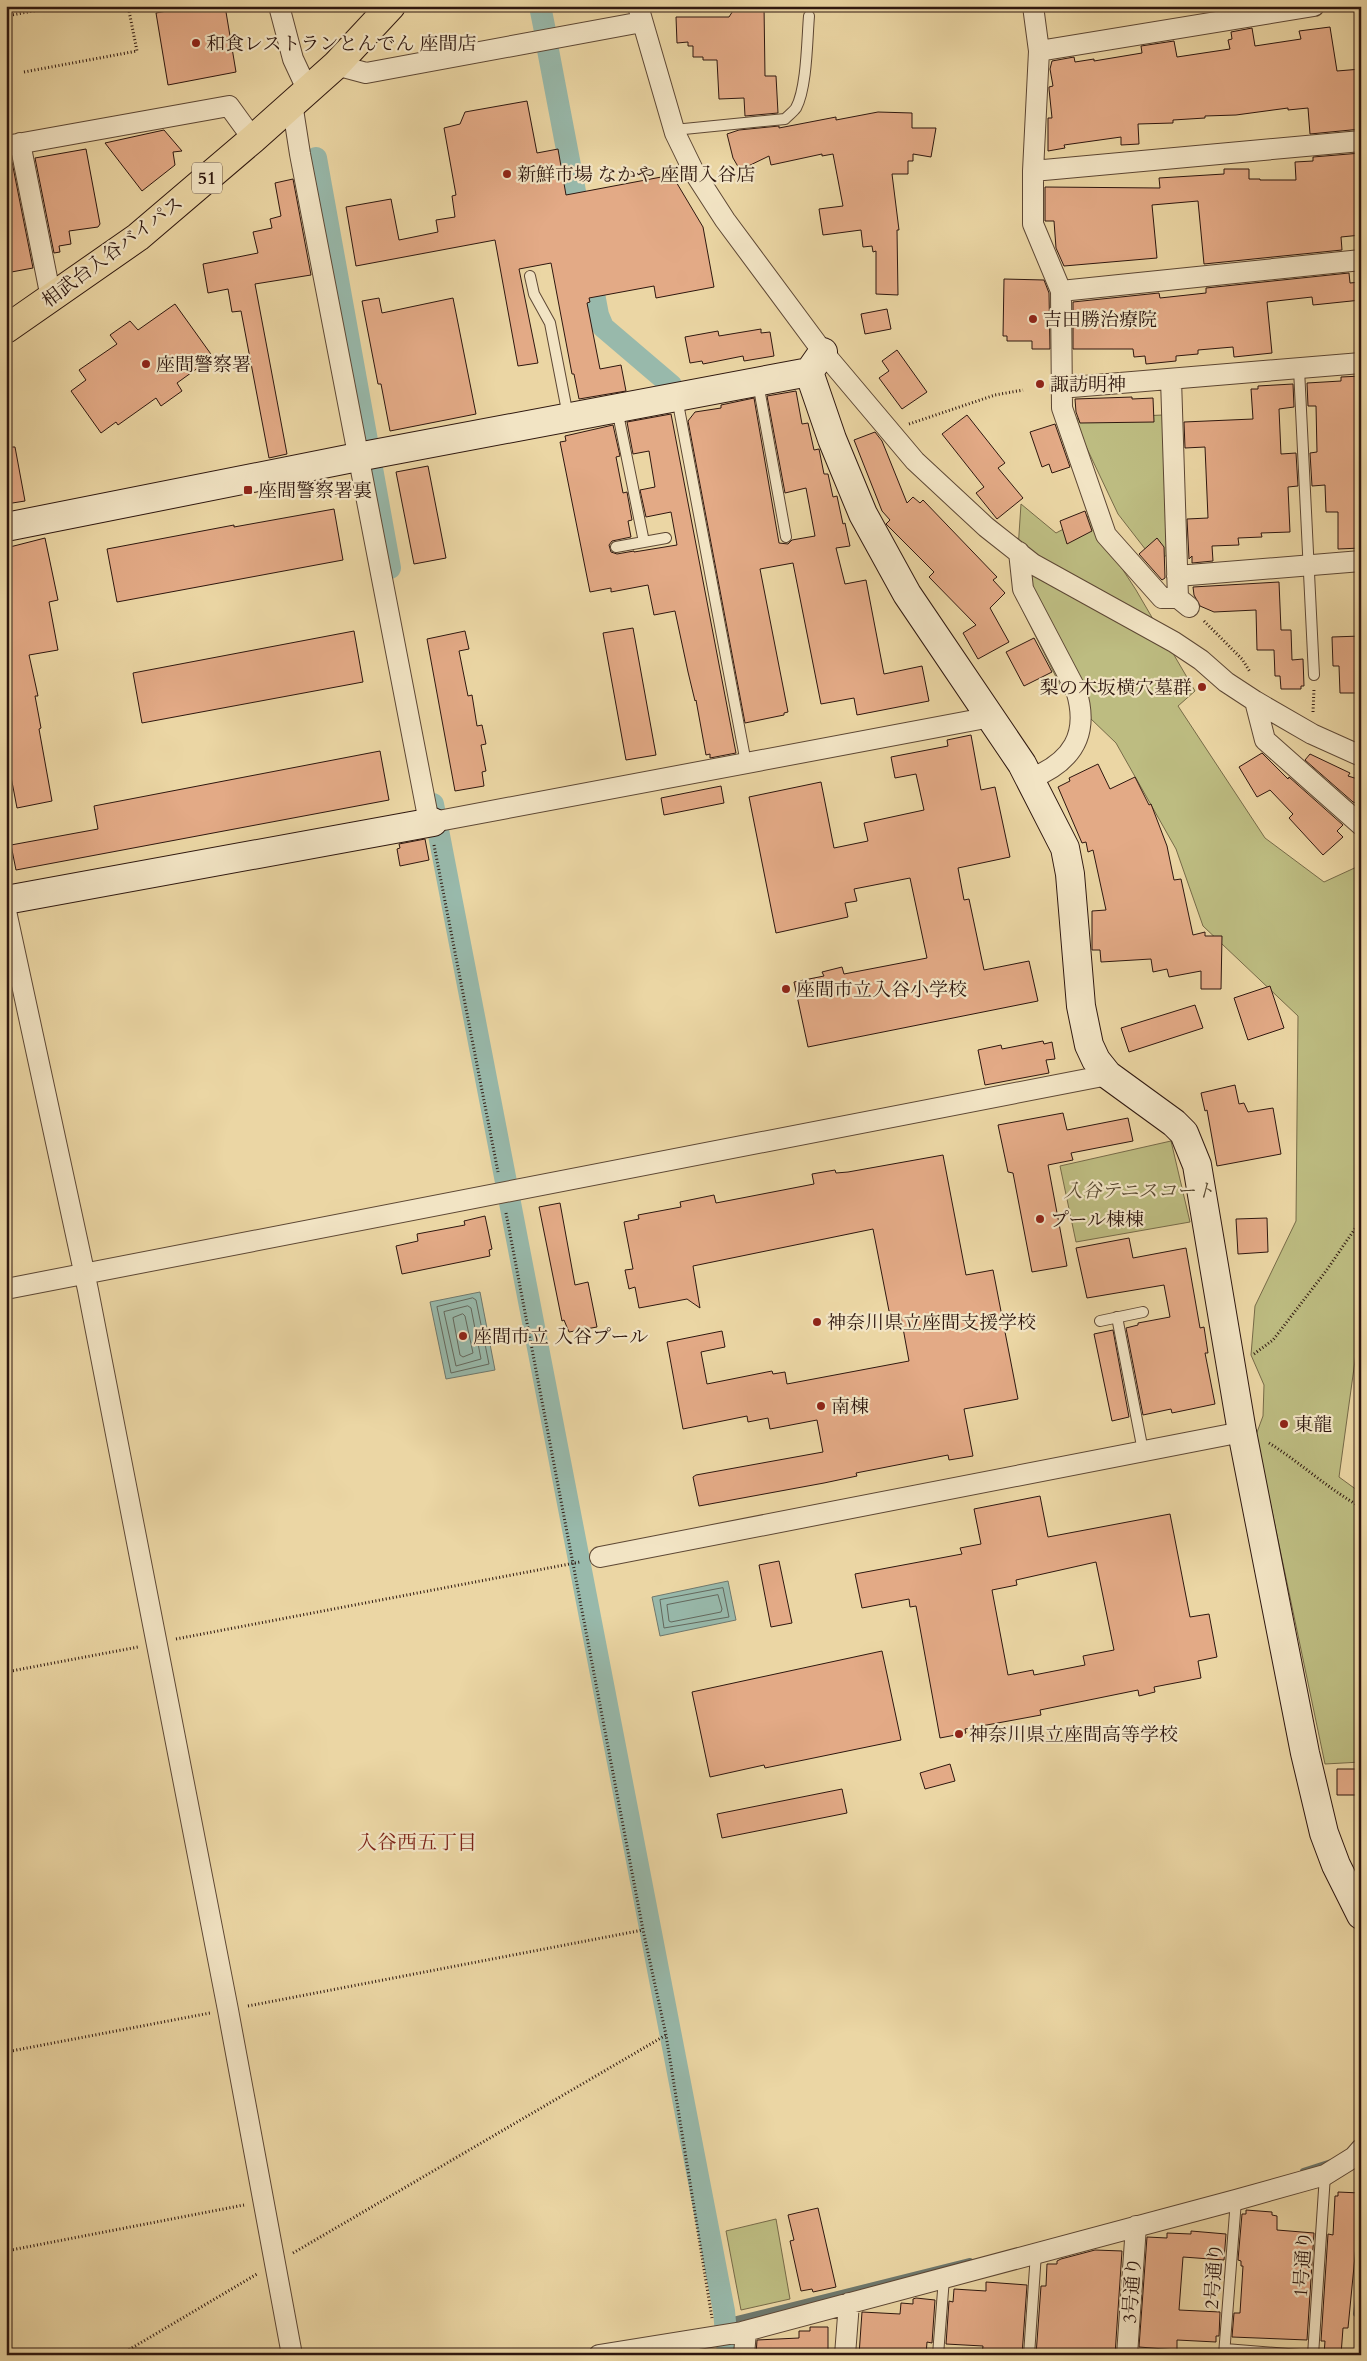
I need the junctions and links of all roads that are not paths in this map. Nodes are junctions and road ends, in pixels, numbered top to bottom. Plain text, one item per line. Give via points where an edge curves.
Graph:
1 (279, 6) edge
2 (391, 6) edge
3 (1033, 6) edge
4 (1314, 6) edge
5 (640, 14) edge
6 (809, 16) dead end
7 (1039, 51) junction
8 (336, 65) junction
9 (300, 96) junction
10 (674, 130) junction
11 (253, 139) junction
12 (1361, 141) edge
13 (13, 145) edge
14 (1032, 171) junction
15 (1361, 260) edge
16 (530, 276) dead end
17 (1061, 291) junction
18 (51, 298) junction
19 (6, 329) edge
20 (816, 362) junction
21 (1361, 363) edge
22 (1300, 369) junction
23 (1170, 379) junction
24 (757, 382) junction
25 (1060, 388) junction
26 (676, 397) junction
27 (617, 408) junction
28 (568, 417) junction
29 (370, 455) junction
30 (6, 527) edge
31 (786, 537) dead end
32 (666, 538) dead end
33 (644, 542) junction
34 (616, 547) dead end
35 (1019, 552) junction
36 (1361, 561) edge
37 (1308, 565) junction
38 (1177, 576) junction
39 (1314, 676) road end
40 (1255, 701) junction
41 (991, 717) junction
42 (1361, 756) edge
43 (746, 763) junction
44 (1030, 779) junction
45 (438, 821) junction
46 (1361, 826) edge
47 (6, 900) edge
48 (6, 911) edge
49 (1108, 1074) junction
50 (84, 1274) junction
51 (6, 1289) edge
52 (1143, 1312) dead end
53 (1117, 1317) junction
54 (1100, 1321) dead end
55 (1242, 1432) junction
56 (1144, 1451) junction
57 (600, 1557) dead end
58 (1361, 1915) edge
59 (1361, 2149) edge
60 (1325, 2175) junction
61 (1236, 2200) junction
62 (1136, 2226) junction
63 (1036, 2252) junction
64 (944, 2278) junction
65 (849, 2303) junction
66 (744, 2331) junction
67 (1225, 2352) edge
68 (292, 2355) edge
69 (598, 2355) edge
70 (744, 2355) edge
71 (845, 2355) edge
72 (938, 2355) edge
73 (1029, 2355) edge
74 (1127, 2355) edge
75 (1300, 2355) edge
76 (1313, 2355) edge

1 - 9 street
2 - 8 main road, 相武台入谷バイパス / 51
3 - 7 street
4 - 7 street
5 - 8 street via 366,73
5 - 10 street
6 - 10 lane via 798,102 785,118
7 - 14 street
8 - 9 main road, 相武台入谷バイパス / 51
9 - 11 main road, 相武台入谷バイパス / 51
9 - 29 street via 300,154
10 - 20 street via 694,172
11 - 13 street via 229,106
11 - 18 main road, 相武台入谷バイパス / 51 via 138,236
12 - 14 street
13 - 18 street
14 - 17 street via 1033,224
15 - 17 street
16 - 28 lane via 534,294 550,322
17 - 25 street
18 - 19 main road, 相武台入谷バイパス / 51
20 - 24 street
20 - 35 street via 890,431 922,468 986,527
20 - 41 street via 832,439 863,514 906,594
21 - 22 street
22 - 23 street
22 - 37 lane
23 - 25 street
23 - 38 street
24 - 26 street
24 - 31 lane
25 - 38 street via 1062,408 1106,535 1162,598 1183,603
26 - 27 street
26 - 43 lane
27 - 28 street
27 - 33 lane
28 - 29 street
29 - 30 street
29 - 45 street
32 - 33 lane
33 - 34 lane
35 - 40 street via 1033,564 1174,642
35 - 44 street via 1023,589 1082,707 1078,737 1068,756 1060,764
36 - 37 street
37 - 38 street
37 - 39 lane
40 - 42 street via 1312,734
40 - 46 street via 1265,740
41 - 43 street
41 - 44 street
43 - 45 street
44 - 49 street via 1069,860 1084,1025 1096,1060
45 - 47 street
48 - 50 street
49 - 50 street
49 - 55 street via 1184,1133 1197,1165
50 - 51 street
50 - 68 street
52 - 53 lane
53 - 54 lane
53 - 56 lane
55 - 56 street
55 - 58 street via 1305,1753 1324,1833
56 - 57 street
59 - 60 street
60 - 61 street
60 - 76 lane, 1号通り
61 - 62 street
61 - 67 lane, 2号通り
62 - 63 street
62 - 74 street, 3号通り
63 - 64 street
63 - 73 lane
64 - 65 street
64 - 72 lane
65 - 66 street
65 - 71 street
66 - 69 street
66 - 70 street
67 - 75 lane

